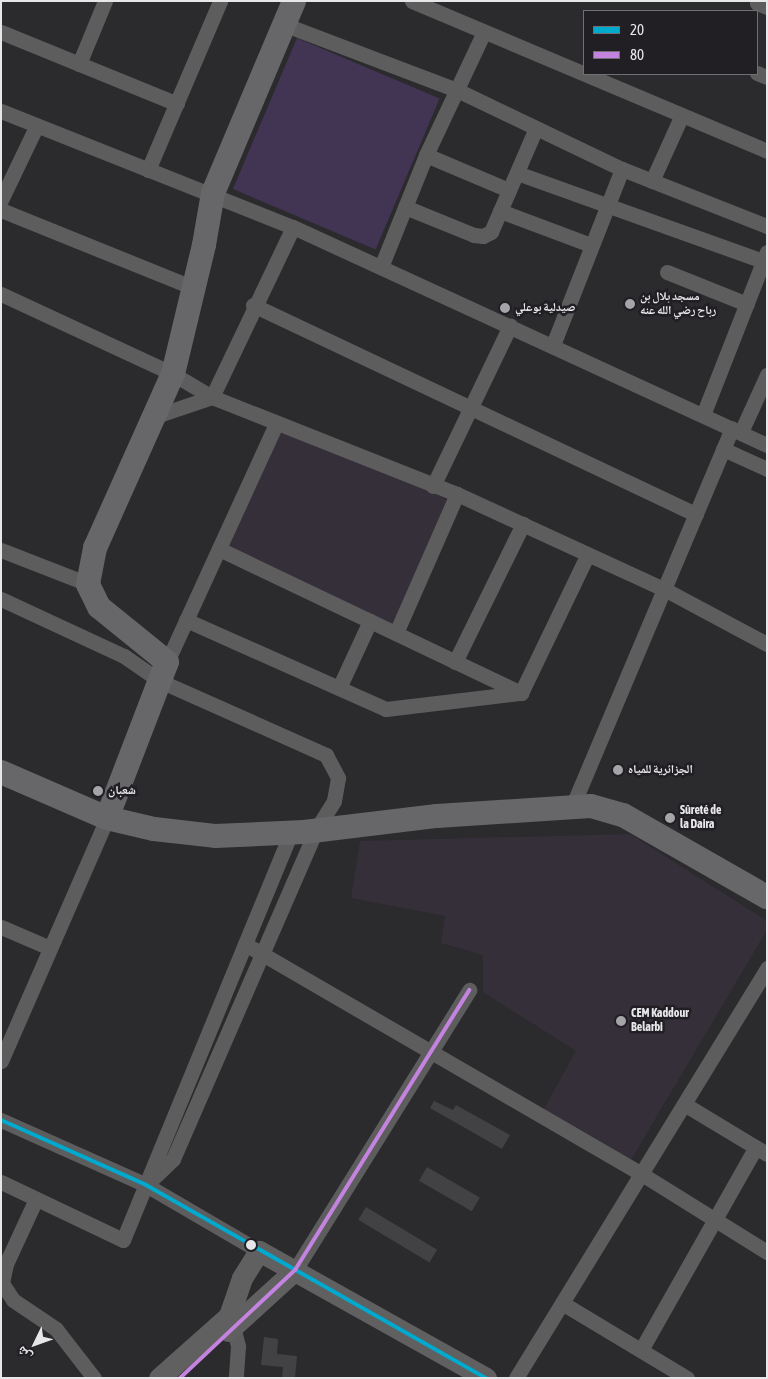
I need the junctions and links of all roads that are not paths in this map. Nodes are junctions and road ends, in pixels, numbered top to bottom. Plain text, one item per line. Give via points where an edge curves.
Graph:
1 (105, 1) edge
2 (220, 1) edge
3 (294, 1) edge
4 (412, 1) edge
5 (283, 24) junction
6 (1, 32) edge
7 (484, 32) junction
8 (78, 64) junction
9 (583, 74) edge
10 (587, 75) edge
11 (459, 91) junction
12 (177, 104) junction
13 (1, 111) edge
14 (682, 115) junction
15 (36, 127) junction
16 (536, 128) junction
17 (767, 151) edge
18 (426, 156) junction
19 (622, 169) junction
20 (148, 170) junction
21 (517, 173) junction
22 (652, 181) junction
23 (509, 190) junction
24 (213, 193) junction
25 (1, 200) edge
26 (405, 207) junction
27 (606, 207) junction
28 (1, 210) edge
29 (500, 211) junction
30 (767, 226) edge
31 (293, 227) junction
32 (591, 246) junction
33 (765, 257) edge
34 (381, 267) junction
35 (667, 272) dead end
36 (194, 288) junction
37 (1, 294) edge
38 (747, 304) junction
39 (254, 305) junction
40 (510, 326) junction
41 (552, 344) junction
42 (173, 374) junction
43 (767, 375) edge
44 (212, 397) junction
45 (471, 406) junction
46 (703, 415) junction
47 (153, 417) junction
48 (276, 424) junction
49 (736, 430) junction
50 (767, 445) edge
51 (723, 449) junction
52 (767, 469) edge
53 (433, 486) junction
54 (458, 494) junction
55 (696, 514) junction
56 (523, 524) junction
57 (219, 549) junction
58 (1, 550) edge
59 (588, 554) junction
60 (88, 584) junction
61 (664, 589) junction
62 (3, 604) edge
63 (186, 620) junction
64 (370, 621) junction
65 (396, 633) junction
66 (767, 644) edge
67 (455, 662) junction
68 (164, 671) junction
69 (339, 688) junction
70 (521, 693) junction
71 (1, 772) edge
72 (572, 807) junction
73 (107, 818) junction
74 (316, 830) junction
75 (292, 832) junction
76 (767, 897) edge
77 (1, 927) edge
78 (245, 944) junction
79 (50, 948) junction
80 (262, 954) junction
81 (767, 968) edge
82 (469, 990) dead end
83 (432, 1052) junction
84 (1, 1061) edge
85 (684, 1104) junction
86 (1, 1120) edge
87 (761, 1150) edge
88 (640, 1173) junction
89 (1, 1182) edge
90 (146, 1185) junction
91 (36, 1199) junction
92 (713, 1220) junction
93 (258, 1251) junction
94 (767, 1252) edge
95 (295, 1270) junction
96 (562, 1302) junction
97 (230, 1323) junction
98 (641, 1350) junction
99 (94, 1378) edge
100 (159, 1378) edge
101 (180, 1378) edge
102 (236, 1378) edge
103 (486, 1378) edge
104 (516, 1378) edge
105 (687, 1378) edge

1 - 8 street
2 - 12 street
3 - 5 main road
4 - 7 street
5 - 11 street
5 - 24 main road
6 - 8 street
7 - 9 street
7 - 11 street
8 - 12 street
10 - 14 street
11 - 16 street
11 - 18 street
12 - 20 street
13 - 15 street
14 - 17 street
14 - 22 street
15 - 20 street
15 - 25 street
16 - 19 street
16 - 21 street
18 - 23 street
18 - 26 street
19 - 22 street
19 - 27 street
20 - 24 street
21 - 23 street
21 - 27 street
22 - 30 street
23 - 29 street
24 - 31 street
24 - 36 main road
26 - 29 street via 483,236 491,232
26 - 34 street
27 - 32 street
27 - 33 street
28 - 36 street
29 - 32 street
31 - 34 street
31 - 39 street
32 - 41 street
33 - 38 street
34 - 40 street
35 - 38 street
36 - 42 main road
37 - 42 street
38 - 46 street
39 - 44 street
39 - 45 street
40 - 41 street
40 - 45 street
41 - 46 street
42 - 44 street
42 - 47 main road
43 - 49 street
44 - 47 street
44 - 48 street
45 - 53 street
45 - 55 street
46 - 49 street
47 - 60 main road via 95,548
48 - 53 street
48 - 57 street
49 - 50 street
49 - 51 street
51 - 52 street
51 - 55 street
53 - 54 street
54 - 56 street
54 - 65 street
55 - 61 street
56 - 59 street
56 - 67 street
57 - 63 street
57 - 64 street
58 - 60 street
59 - 61 street
59 - 70 street
60 - 68 main road via 99,607
61 - 66 street
61 - 72 street
62 - 68 street
63 - 68 street
63 - 69 street
64 - 65 street
64 - 69 street
65 - 67 street
67 - 70 street
68 - 73 main road
68 - 74 street via 326,754 338,778 334,801
69 - 70 street via 386,709
71 - 73 main road
72 - 74 main road via 437,816
72 - 76 main road via 591,806 623,815
73 - 75 main road via 154,829 216,836
73 - 79 street
74 - 75 main road
74 - 80 street
75 - 78 street
77 - 79 street
78 - 80 street
78 - 90 street
79 - 84 street
80 - 83 street
80 - 90 street via 173,1159
81 - 85 street
82 - 83 street
83 - 88 street
83 - 95 street
85 - 87 street
85 - 88 street
86 - 90 street
87 - 92 street
88 - 92 street
88 - 96 street
89 - 91 street
90 - 91 street via 123,1240
90 - 93 street
91 - 99 street via 6,1264 2,1283 13,1300 56,1329
92 - 94 street
92 - 98 street
93 - 95 main road
93 - 97 main road via 242,1278
95 - 97 main road
95 - 103 main road
96 - 98 street
96 - 104 street
97 - 100 main road
97 - 101 main road
97 - 102 street via 238,1346
98 - 105 street

